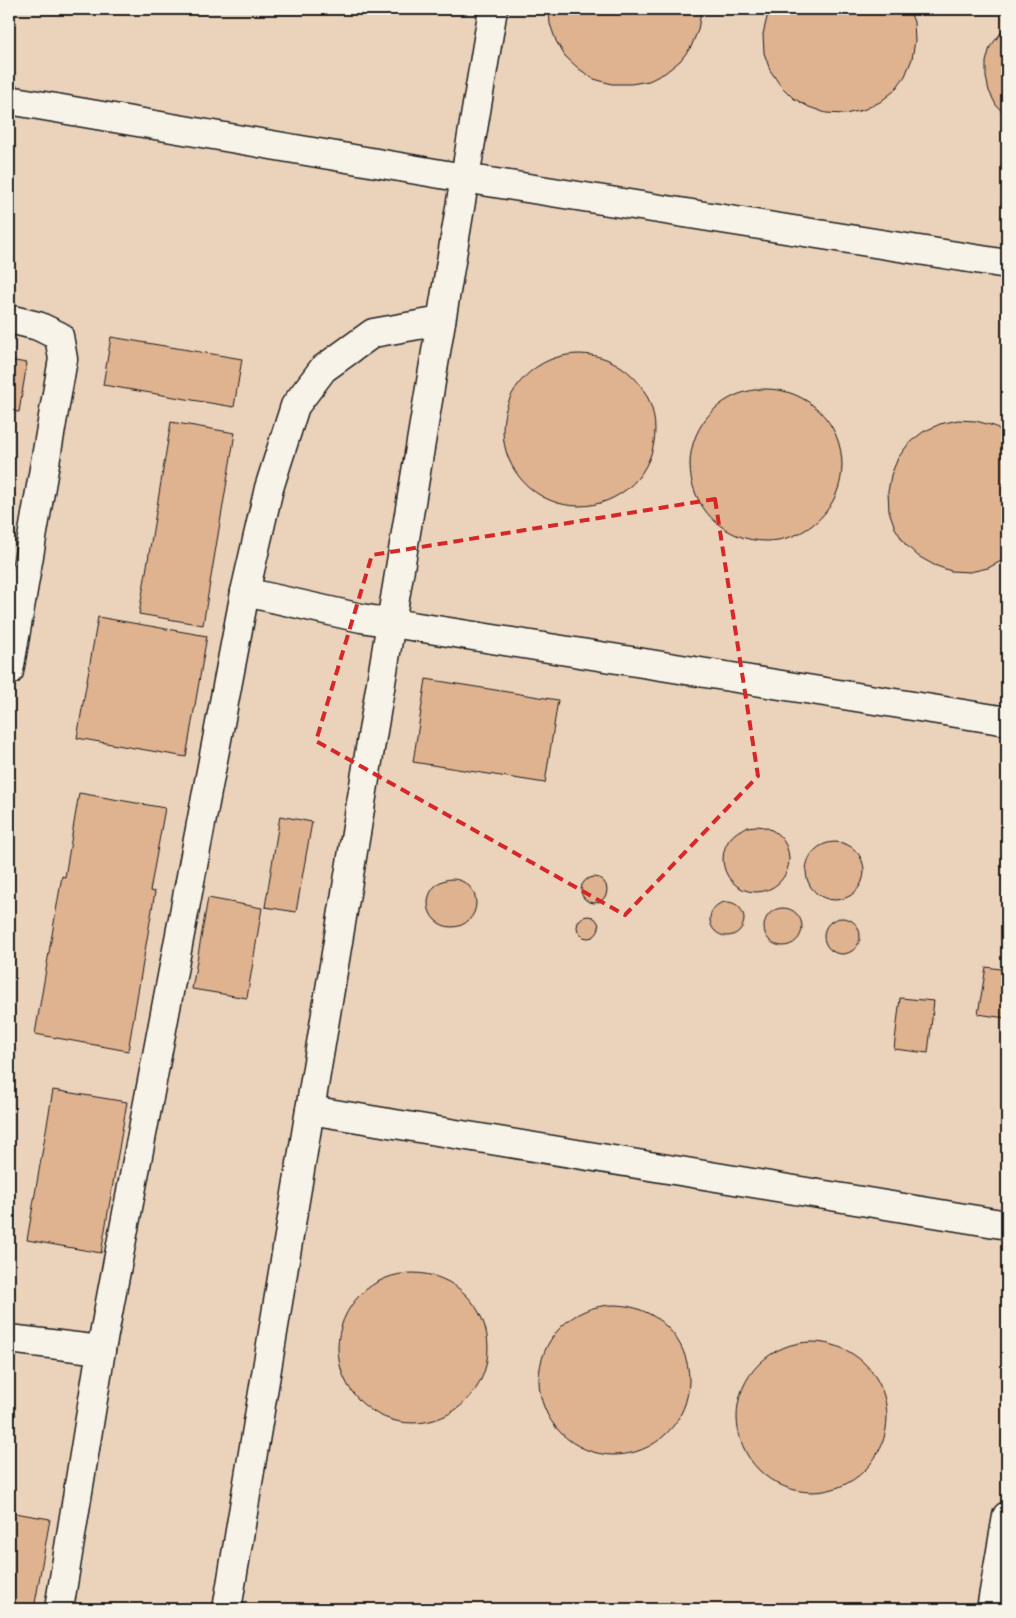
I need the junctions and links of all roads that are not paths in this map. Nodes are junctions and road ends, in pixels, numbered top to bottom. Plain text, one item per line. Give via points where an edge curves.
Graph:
1 (493, 9) edge
2 (9, 100) edge
3 (464, 178) junction
4 (1007, 264) edge
5 (9, 319) edge
6 (441, 321) junction
7 (16, 589) edge
8 (245, 592) junction
9 (391, 621) junction
10 (9, 671) edge
11 (1007, 721) edge
12 (310, 1110) junction
13 (1007, 1225) edge
14 (9, 1339) edge
15 (101, 1350) junction
16 (1007, 1516) edge
17 (59, 1609) edge
18 (227, 1609) edge
19 (991, 1609) edge

1 - 3 lane
2 - 3 lane
3 - 4 lane
3 - 6 lane
5 - 7 lane via 38,326 59,336 63,359
6 - 8 lane via 373,333 323,369 295,406 269,488
6 - 9 lane
7 - 10 lane
8 - 9 lane via 361,618
8 - 15 lane
9 - 11 lane
9 - 12 lane
12 - 13 lane
12 - 18 lane
14 - 15 lane
15 - 17 lane
16 - 19 lane

